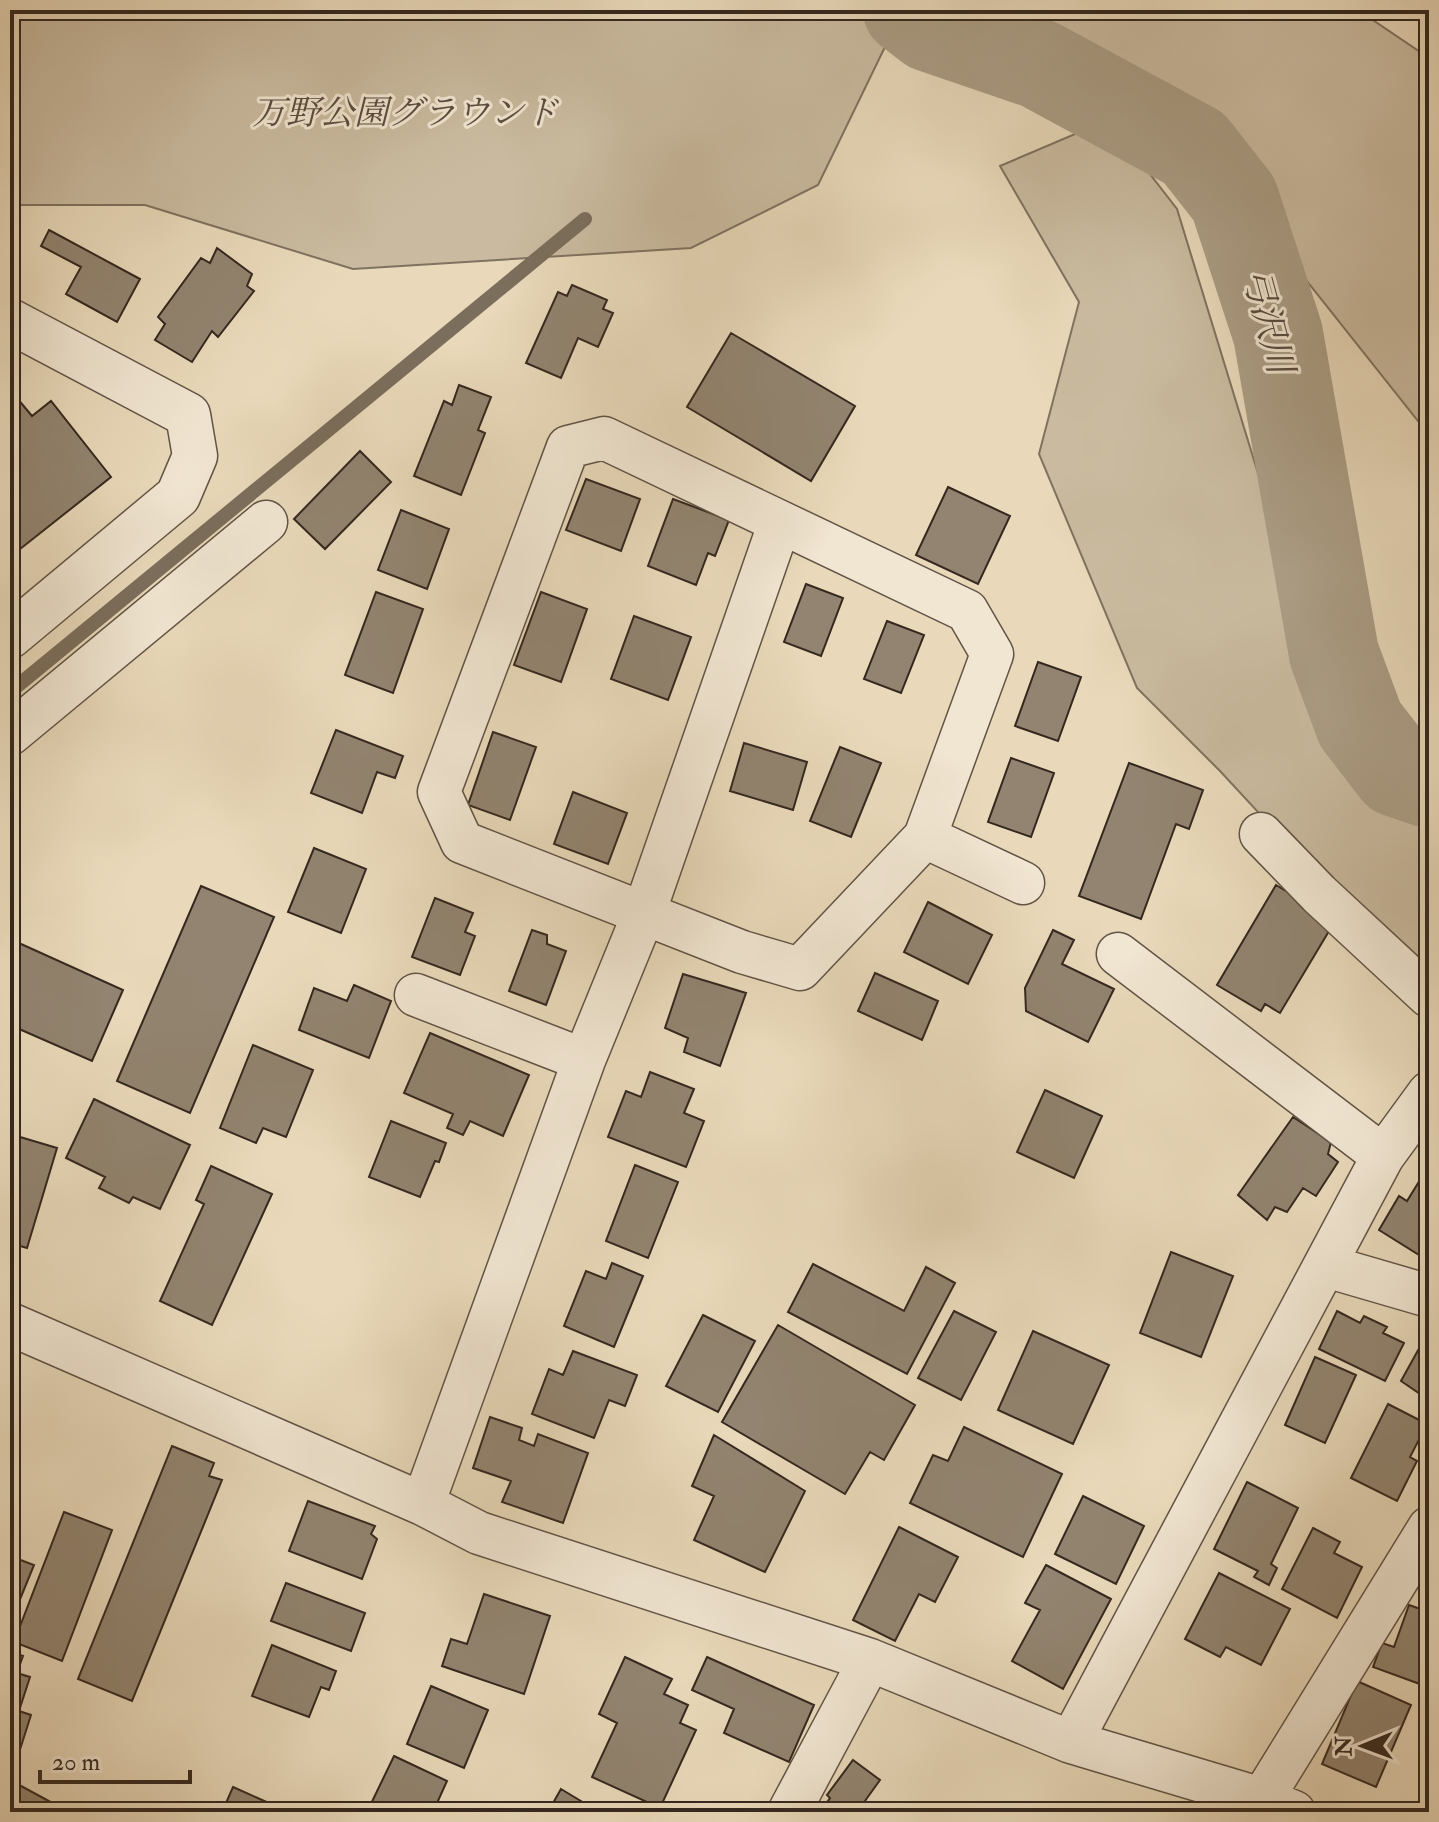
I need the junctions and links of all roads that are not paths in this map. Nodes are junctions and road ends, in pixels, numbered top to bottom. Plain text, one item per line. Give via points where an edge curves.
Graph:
1 (10, 321) edge
2 (266, 522) dead end
3 (780, 522) junction
4 (10, 636) edge
5 (10, 734) edge
6 (1261, 834) dead end
7 (925, 837) junction
8 (1023, 883) dead end
9 (644, 913) junction
10 (1118, 954) dead end
11 (416, 995) dead end
12 (1429, 996) edge
13 (584, 1060) junction
14 (1429, 1093) edge
15 (1383, 1156) junction
16 (1326, 1266) junction
17 (1429, 1296) edge
18 (10, 1324) edge
19 (423, 1504) junction
20 (1429, 1528) edge
21 (870, 1660) junction
22 (1071, 1742) junction
23 (1278, 1806) edge
24 (789, 1812) edge

1 - 4 street via 188,415 195,456 178,496
2 - 5 street
3 - 7 street via 967,611 992,654
3 - 9 street
3 - 9 street via 604,438 568,447 439,792 462,842
6 - 12 street
7 - 8 street
7 - 9 street via 800,969
9 - 13 street
10 - 15 street
11 - 13 street
13 - 19 street
14 - 15 street
15 - 16 street
16 - 17 street
16 - 22 street
18 - 19 street
19 - 21 street via 479,1533
20 - 23 street
21 - 22 street
21 - 24 street
22 - 23 street

